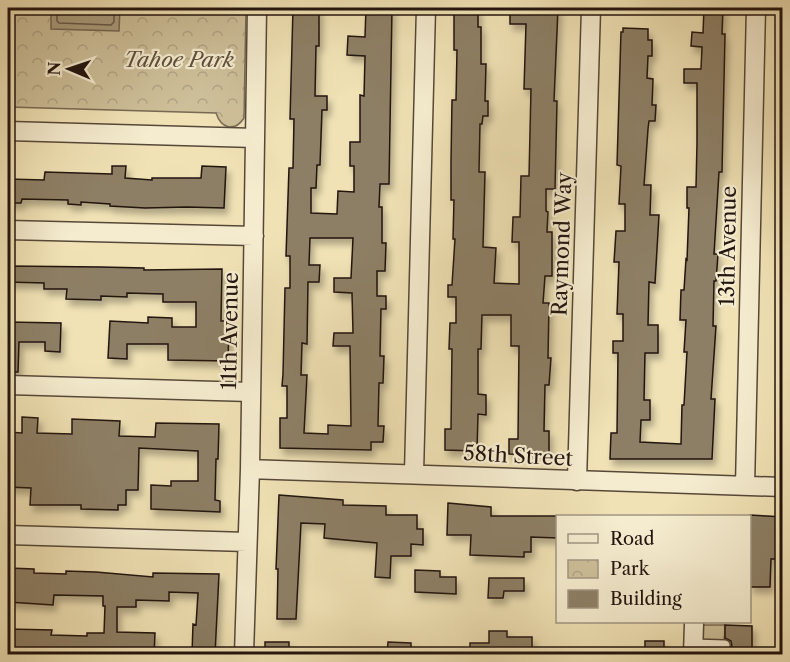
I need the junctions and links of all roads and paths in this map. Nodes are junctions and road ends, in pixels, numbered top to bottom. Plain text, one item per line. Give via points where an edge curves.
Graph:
1 (257, 8) edge
2 (426, 8) edge
3 (591, 8) edge
4 (756, 8) edge
5 (8, 131) edge
6 (255, 138) junction
7 (8, 230) edge
8 (254, 236) junction
9 (8, 385) edge
10 (251, 392) junction
11 (250, 469) junction
12 (414, 473) junction
13 (577, 481) junction
14 (745, 486) junction
15 (783, 487) edge
16 (8, 535) edge
17 (247, 542) junction
18 (694, 624) dead end
19 (725, 645) dead end
20 (693, 649) edge
21 (244, 654) edge

1 - 6 street, 11th Avenue
2 - 12 street
3 - 13 street, Raymond Way
4 - 14 street, 13th Avenue
5 - 6 street
6 - 8 street, 11th Avenue
7 - 8 street
8 - 10 street, 11th Avenue
9 - 10 street
10 - 11 street, 11th Avenue
11 - 12 street, 58th Street
11 - 17 street, 11th Avenue
12 - 13 street, 58th Street
13 - 14 street, 58th Street
14 - 15 street, 58th Street
16 - 17 street
17 - 21 street, 11th Avenue
18 - 20 street
19 - 20 lane

